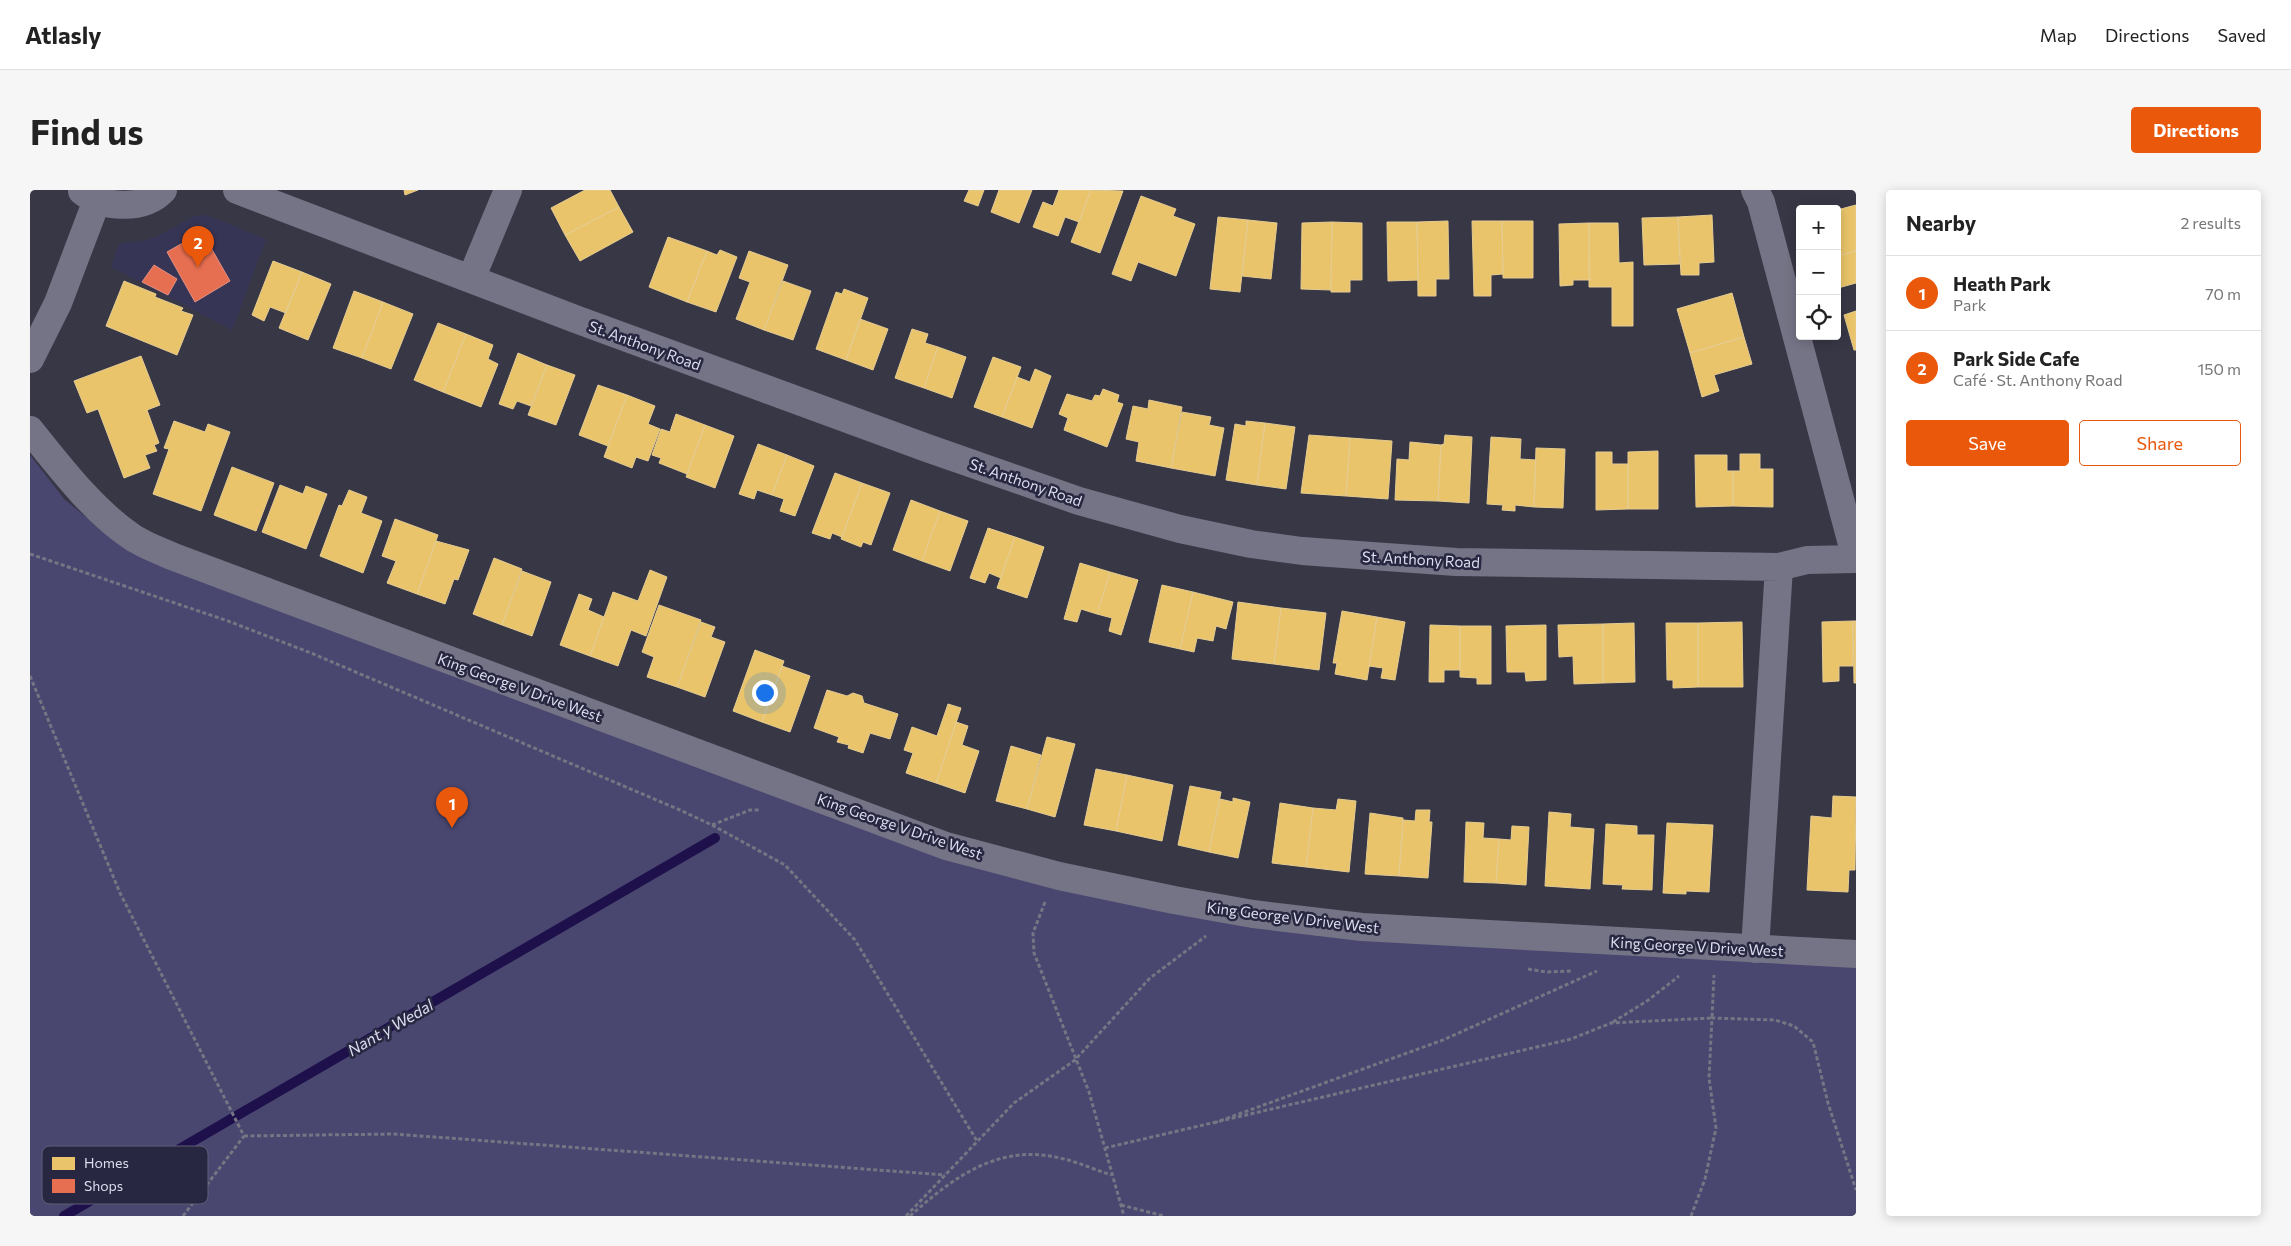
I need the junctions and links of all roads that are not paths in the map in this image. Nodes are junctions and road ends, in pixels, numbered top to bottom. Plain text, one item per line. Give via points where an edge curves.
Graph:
1 (163, 190) edge
2 (237, 190) edge
3 (508, 190) edge
4 (1754, 190) edge
5 (89, 195) edge
6 (471, 279) junction
7 (30, 359) edge
8 (30, 430) edge
9 (1855, 559) edge
10 (1779, 567) junction
11 (1755, 949) junction
12 (1856, 954) edge

1 - 5 street via 144,202 125,206
2 - 6 street, St. Anthony Road
3 - 6 street
4 - 9 street via 1766,221
5 - 7 street via 54,311
6 - 10 street, St. Anthony Road via 927,448 1079,501 1180,529 1302,551 1456,562
8 - 11 street, King George V Drive West via 89,499 116,525 133,538 174,557 946,846 1059,876 1244,913 1362,928
9 - 10 street, St. Anthony Road via 1807,560
10 - 11 street
11 - 12 street, King George V Drive West

